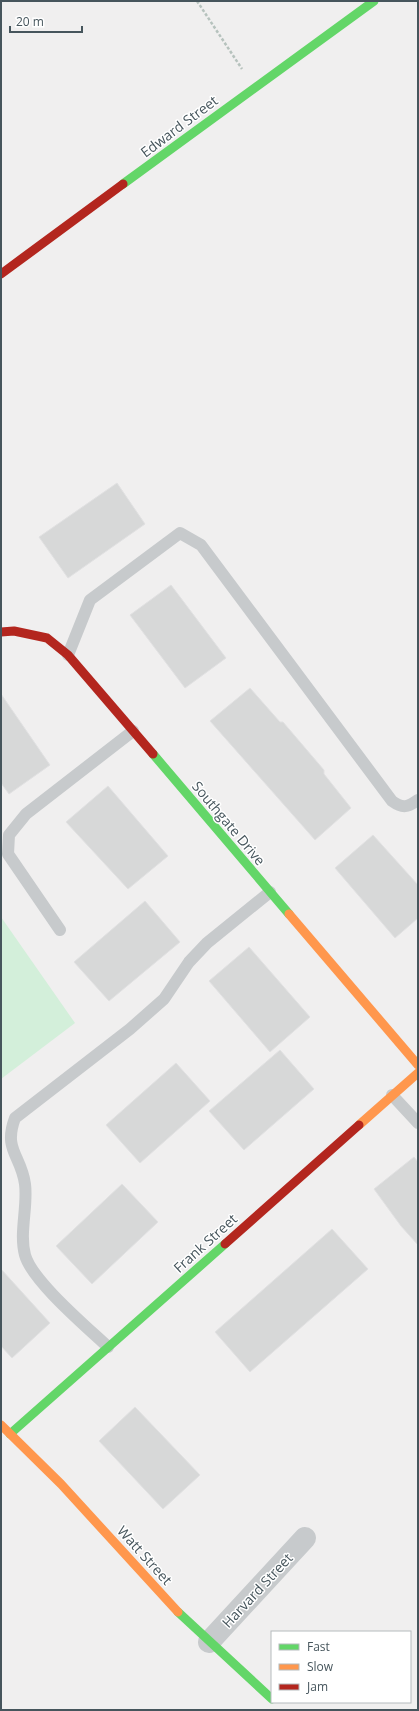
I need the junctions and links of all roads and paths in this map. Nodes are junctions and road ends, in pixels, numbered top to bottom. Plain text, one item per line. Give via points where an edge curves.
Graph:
1 (197, 1) edge
2 (374, 1) edge
3 (254, 86) junction
4 (1, 274) edge
5 (1, 632) edge
6 (68, 655) junction
7 (133, 731) junction
8 (418, 800) edge
9 (270, 892) junction
10 (60, 930) dead end
11 (418, 1065) edge
12 (418, 1072) edge
13 (392, 1095) junction
14 (418, 1123) edge
15 (108, 1347) junction
16 (1, 1425) edge
17 (10, 1434) junction
18 (305, 1538) dead end
19 (209, 1642) junction
20 (271, 1698) edge

1 - 3 path
2 - 3 street, Edward Street
3 - 4 street, Edward Street
5 - 6 street, Southgate Drive via 14,631 47,638
6 - 7 street, Southgate Drive
6 - 8 lane via 90,600 180,533 201,545 392,801 399,806 408,807
7 - 9 street, Southgate Drive
7 - 10 lane via 26,814 9,835 8,854
9 - 11 street, Southgate Drive
9 - 15 lane via 207,943 189,962 164,999 130,1029 15,1118 11,1129 10,1141 21,1166 25,1186 25,1255 50,1292
12 - 13 street, Frank Street
13 - 14 lane
13 - 15 street, Frank Street
15 - 17 street, Frank Street
16 - 17 street, Watt Street
17 - 19 street, Watt Street via 61,1484 181,1616
18 - 19 street, Harvard Street
19 - 20 street, Watt Street

